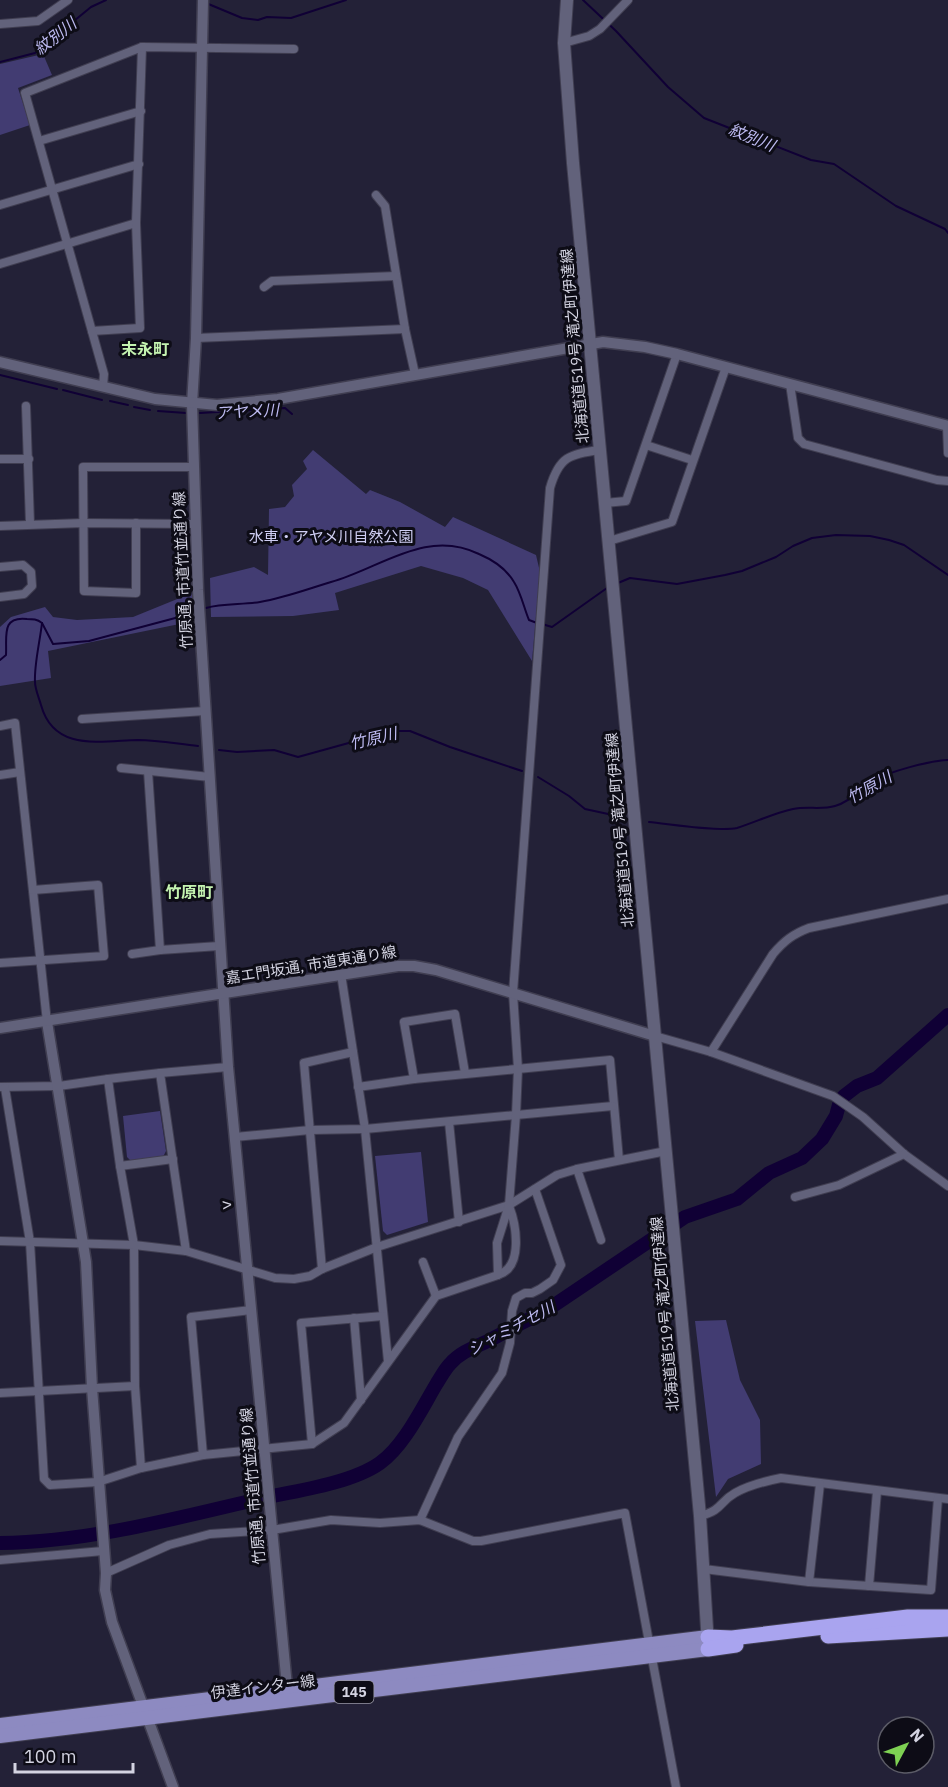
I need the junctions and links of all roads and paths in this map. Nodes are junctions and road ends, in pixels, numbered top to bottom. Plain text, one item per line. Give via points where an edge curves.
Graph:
1 (68, 0) edge
2 (203, 0) edge
3 (628, 0) edge
4 (566, 4) edge
5 (0, 24) edge
6 (564, 43) junction
7 (142, 47) junction
8 (202, 47) junction
9 (294, 49) dead end
10 (141, 111) junction
11 (39, 141) junction
12 (139, 164) junction
13 (53, 190) junction
14 (376, 195) dead end
15 (0, 205) edge
16 (136, 223) junction
17 (68, 244) junction
18 (0, 264) edge
19 (396, 276) junction
20 (264, 287) dead end
21 (405, 329) junction
22 (92, 331) junction
23 (196, 338) junction
24 (590, 343) junction
25 (677, 354) junction
26 (0, 362) edge
27 (726, 368) junction
28 (415, 374) junction
29 (790, 384) junction
30 (103, 387) junction
31 (192, 404) junction
32 (26, 406) dead end
33 (947, 426) edge
34 (646, 445) junction
35 (600, 450) junction
36 (948, 453) edge
37 (0, 459) edge
38 (29, 459) junction
39 (692, 460) junction
40 (194, 467) junction
41 (948, 481) edge
42 (605, 503) junction
43 (136, 523) junction
44 (30, 524) junction
45 (83, 524) junction
46 (195, 524) junction
47 (0, 526) edge
48 (609, 541) junction
49 (0, 567) edge
50 (0, 597) edge
51 (205, 711) junction
52 (82, 719) dead end
53 (0, 726) edge
54 (121, 768) dead end
55 (148, 771) junction
56 (20, 772) junction
57 (0, 775) edge
58 (210, 777) junction
59 (33, 890) junction
60 (948, 899) edge
61 (219, 946) junction
62 (160, 950) junction
63 (132, 954) dead end
64 (41, 960) junction
65 (0, 963) edge
66 (341, 974) junction
67 (513, 993) junction
68 (222, 994) junction
69 (47, 1022) junction
70 (0, 1028) edge
71 (655, 1036) junction
72 (711, 1052) junction
73 (353, 1053) junction
74 (228, 1067) junction
75 (518, 1069) junction
76 (160, 1073) junction
77 (465, 1073) junction
78 (414, 1078) junction
79 (108, 1079) junction
80 (58, 1086) junction
81 (358, 1087) junction
82 (2, 1088) edge
83 (614, 1106) junction
84 (516, 1115) junction
85 (449, 1122) junction
86 (365, 1129) junction
87 (310, 1130) junction
88 (235, 1137) junction
89 (666, 1151) junction
90 (904, 1154) junction
91 (173, 1159) junction
92 (619, 1160) junction
93 (120, 1166) junction
94 (577, 1169) junction
95 (948, 1186) edge
96 (535, 1189) junction
97 (795, 1197) dead end
98 (509, 1205) junction
99 (459, 1222) junction
100 (601, 1240) dead end
101 (0, 1241) edge
102 (30, 1242) junction
103 (83, 1243) junction
104 (134, 1245) junction
105 (377, 1248) junction
106 (186, 1251) junction
107 (423, 1263) dead end
108 (322, 1269) junction
109 (247, 1270) junction
110 (498, 1275) junction
111 (436, 1296) junction
112 (251, 1310) junction
113 (383, 1316) junction
114 (354, 1318) junction
115 (388, 1361) junction
116 (135, 1386) junction
117 (92, 1388) junction
118 (39, 1390) junction
119 (0, 1393) edge
120 (361, 1400) junction
121 (312, 1444) junction
122 (265, 1450) junction
123 (203, 1455) junction
124 (141, 1468) junction
125 (98, 1482) junction
126 (820, 1484) junction
127 (877, 1491) junction
128 (938, 1498) junction
129 (948, 1498) edge
130 (699, 1510) junction
131 (420, 1520) junction
132 (272, 1530) junction
133 (103, 1548) junction
134 (0, 1560) edge
135 (704, 1569) junction
136 (106, 1573) junction
137 (809, 1582) junction
138 (869, 1586) junction
139 (948, 1617) edge
140 (948, 1629) edge
141 (708, 1643) junction
142 (651, 1650) junction
143 (288, 1695) junction
144 (146, 1713) junction
145 (0, 1725) edge
146 (0, 1736) edge
147 (172, 1787) edge
148 (676, 1787) edge

1 - 5 street via 38,21
2 - 8 street, 竹原通, 市道竹並通り線
3 - 6 street via 589,36
4 - 6 main road, 北海道道519号 滝之町伊達線
6 - 24 main road, 北海道道519号 滝之町伊達線
7 - 8 street
7 - 10 street
7 - 11 street via 25,93
8 - 9 street
8 - 23 street, 竹原通, 市道竹並通り線
10 - 11 street
10 - 12 street
11 - 13 street
12 - 13 street
12 - 16 street
13 - 15 street
13 - 17 street
14 - 19 street via 385,206
16 - 17 street
16 - 22 street via 140,328
17 - 18 street
17 - 22 street
19 - 20 street via 272,281
19 - 21 street
21 - 23 street
21 - 28 street
22 - 30 street via 104,374
23 - 31 street, 竹原通, 市道竹並通り線
24 - 25 street via 624,344
24 - 28 street
24 - 35 main road, 北海道道519号 滝之町伊達線
25 - 27 street
25 - 34 street
26 - 30 street
27 - 29 street
27 - 39 street
28 - 31 street via 248,403
29 - 33 street
29 - 41 street via 798,438 804,444
30 - 31 street
31 - 40 street, 竹原通, 市道竹並通り線
32 - 38 street
33 - 36 street
34 - 39 street
34 - 42 street via 626,501
35 - 42 main road, 北海道道519号 滝之町伊達線
35 - 67 street via 567,457 555,472 550,488
37 - 38 street
38 - 44 street
39 - 48 street via 672,522
40 - 45 street via 83,467
40 - 46 street, 竹原通, 市道竹並通り線
42 - 48 main road, 北海道道519号 滝之町伊達線
43 - 45 street
43 - 45 street via 136,593 84,591
43 - 46 street
44 - 45 street
44 - 47 street
46 - 51 street, 竹原通, 市道竹並通り線
48 - 71 main road, 北海道道519号 滝之町伊達線
49 - 50 street via 23,565 31,572 32,586 24,594
51 - 52 street
51 - 58 street, 竹原通, 市道竹並通り線
53 - 56 street via 15,723
54 - 55 street
55 - 58 street
55 - 62 street
56 - 57 street
56 - 59 street
58 - 61 street, 竹原通, 市道竹並通り線
59 - 64 street
59 - 64 street via 98,885 104,956
60 - 72 street via 795,933 773,954
61 - 62 street
61 - 68 street, 竹原通, 市道竹並通り線
62 - 63 street
64 - 65 street
64 - 69 street
66 - 67 street, 嘉エ門坂通, 市道東通り線 via 414,966
66 - 68 street, 嘉エ門坂通, 市道東通り線
66 - 73 street
67 - 71 street, 嘉エ門坂通, 市道東通り線
67 - 75 street
68 - 69 street, 嘉エ門坂通, 市道東通り線
68 - 74 street, 竹原通, 市道竹並通り線
69 - 70 street, 嘉エ門坂通, 市道東通り線
69 - 80 street
71 - 72 street
71 - 89 main road, 北海道道519号 滝之町伊達線
72 - 90 street via 833,1095
73 - 81 street
73 - 87 street via 304,1063
74 - 76 street
74 - 88 street, 竹原通, 市道竹並通り線
75 - 77 street
75 - 83 street via 610,1060
75 - 84 street
76 - 79 street
76 - 91 street
77 - 78 street
77 - 78 street via 455,1014 404,1022
78 - 81 street
79 - 80 street
79 - 93 street
80 - 82 street
80 - 103 street
81 - 86 street
82 - 102 street
83 - 84 street
83 - 92 street
84 - 85 street
84 - 98 street
85 - 86 street
85 - 99 street
86 - 87 street
86 - 105 street
87 - 88 street
87 - 108 street
88 - 109 street, ｖ
89 - 92 street
89 - 130 main road, 北海道道519号 滝之町伊達線
90 - 95 street
90 - 97 street via 839,1185
91 - 93 street
91 - 106 street
92 - 94 street
93 - 104 street
94 - 96 street via 557,1175
94 - 100 street
96 - 98 street
96 - 131 street via 561,1264 553,1280 516,1298 502,1373 458,1437
98 - 99 street
98 - 110 street via 497,1243
98 - 110 street via 515,1221 516,1244 509,1268
99 - 105 street
101 - 102 street
102 - 103 street
102 - 118 street
103 - 104 street
103 - 117 street
104 - 106 street
104 - 116 street
105 - 108 street
105 - 113 street
106 - 109 street
107 - 111 street
108 - 109 street via 294,1279
109 - 112 street, 竹原通, 市道竹並通り線
110 - 111 street
111 - 115 street
112 - 122 street, 竹原通, 市道竹並通り線
112 - 123 street via 191,1317
113 - 114 street
113 - 115 street
114 - 120 street
114 - 121 street via 301,1323
115 - 120 street
116 - 117 street
116 - 124 street
117 - 118 street
117 - 125 street
118 - 119 street
118 - 125 street via 44,1479 50,1485
120 - 121 street via 344,1423
121 - 122 street
122 - 123 street
122 - 132 street, 竹原通, 市道竹並通り線
123 - 124 street
124 - 125 street
125 - 133 street
126 - 127 street
126 - 130 street via 782,1478 765,1481 734,1494 712,1513
126 - 137 street
127 - 128 street
127 - 138 street
128 - 129 street
128 - 138 street via 931,1590
130 - 135 main road, 北海道道519号 滝之町伊達線
131 - 132 street via 331,1520
131 - 142 street via 481,1541 625,1513
132 - 136 street via 210,1534 169,1545
132 - 143 street, 竹原通, 市道竹並通り線
133 - 134 street
133 - 136 street
135 - 137 street
135 - 141 main road, 北海道道519号 滝之町伊達線
136 - 144 street via 105,1590 112,1622
137 - 138 street
139 - 141 highway via 908,1617
140 - 141 highway
141 - 142 main road, 伊達インター線 / 145
142 - 143 main road, 伊達インター線 / 145
142 - 148 street
143 - 144 main road, 伊達インター線 / 145
144 - 145 main road, 伊達インター線 / 145
144 - 146 main road, 伊達インター線 / 145
144 - 147 street

